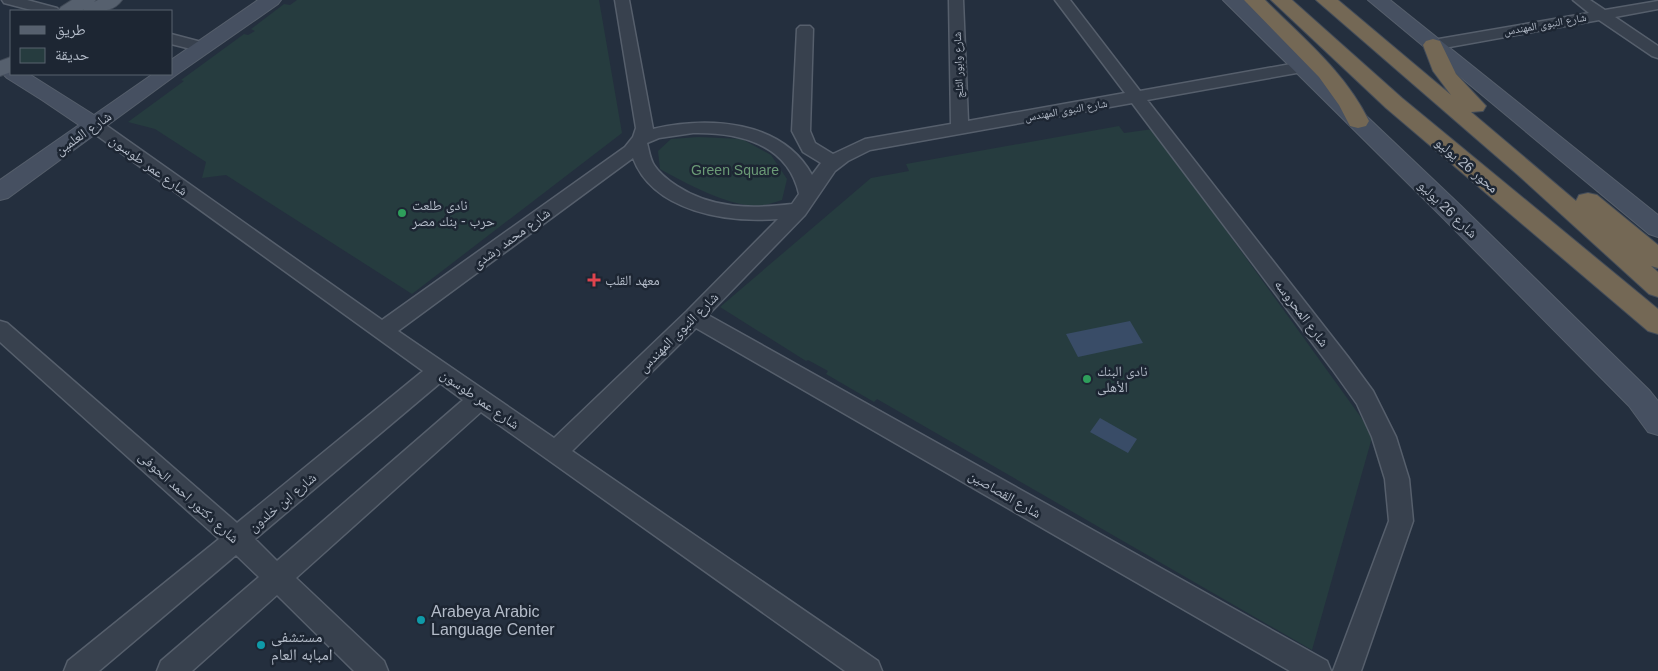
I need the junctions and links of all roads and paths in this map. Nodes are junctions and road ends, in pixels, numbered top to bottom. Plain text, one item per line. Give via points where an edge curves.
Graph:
1 (10, 0) edge
2 (86, 0) edge
3 (112, 0) edge
4 (271, 0) edge
5 (622, 0) edge
6 (956, 0) edge
7 (1062, 0) edge
8 (1233, 0) edge
9 (1254, 0) edge
10 (1281, 0) edge
11 (1326, 0) edge
12 (1378, 0) edge
13 (1580, 0) edge
14 (1658, 5) edge
15 (48, 10) edge
16 (70, 10) edge
17 (95, 10) edge
18 (1600, 14) junction
19 (805, 29) dead end
20 (172, 39) edge
21 (1433, 45) junction
22 (203, 48) junction
23 (10, 50) edge
24 (1658, 53) edge
25 (6, 66) edge
26 (1302, 67) junction
27 (172, 69) edge
28 (20, 75) edge
29 (165, 75) edge
30 (1138, 98) junction
31 (1358, 121) junction
32 (94, 125) junction
33 (960, 129) junction
34 (640, 140) junction
35 (834, 162) junction
36 (0, 192) edge
37 (803, 203) junction
38 (1658, 228) edge
39 (1658, 259) edge
40 (1658, 287) edge
41 (1626, 296) junction
42 (694, 317) junction
43 (1658, 324) edge
44 (0, 329) edge
45 (382, 331) junction
46 (1658, 339) edge
47 (439, 371) junction
48 (480, 400) junction
49 (1649, 403) edge
50 (1658, 424) edge
51 (556, 451) junction
52 (237, 539) junction
53 (278, 578) junction
54 (78, 671) edge
55 (171, 671) edge
56 (374, 671) edge
57 (868, 671) edge
58 (1317, 671) edge
59 (1347, 671) edge

1 - 15 street
2 - 16 main road
3 - 17 main road
4 - 22 main road
5 - 34 street via 645,128
6 - 33 street, شارع وابور الثلج
7 - 30 street, شارع المحروسه
8 - 26 main road, شارع 26 يوليو
9 - 31 highway via 1335,82
10 - 41 highway, محور 26 يوليو via 1394,103
11 - 40 highway
12 - 21 main road
13 - 18 street
14 - 18 street, شارع النبوى المهندس
18 - 21 street, شارع النبوى المهندس
18 - 24 street
19 - 35 street via 801,131 804,143 815,154
20 - 22 street
21 - 38 main road
21 - 39 highway via 1438,63 1469,100
22 - 27 main road
23 - 25 main road
26 - 30 street, شارع النبوى المهندس
26 - 31 main road, شارع 26 يوليو
28 - 32 main road
29 - 32 main road, شارع العلمين
30 - 33 street, شارع النبوى المهندس
30 - 59 street, شارع المحروسه via 1340,363 1365,398 1384,437 1396,479 1400,521
31 - 49 main road, شارع 26 يوليو
32 - 36 main road, شارع العلمين
32 - 45 street, شارع عمر طوسون
33 - 35 street, شارع النبوى المهندس via 866,144
34 - 37 street via 644,162 656,180 676,196 703,207 733,214 766,215
34 - 37 street via 673,128 706,126 736,130 764,139 787,154 802,173
34 - 45 street, شارع محمد رشدى via 631,151
35 - 37 street, شارع النبوى المهندس via 818,179
37 - 42 street, شارع النبوى المهندس
41 - 43 highway, محور 26 يوليو
41 - 46 highway
42 - 51 street, شارع النبوى المهندس
42 - 58 street, شارع القصاصين
44 - 52 street, شارع دكتور احمد الحوفى
45 - 47 street, شارع عمر طوسون
47 - 48 street, شارع عمر طوسون
47 - 52 street, شارع ابن خلدون
48 - 51 street, شارع عمر طوسون
48 - 53 street
49 - 50 main road, شارع 26 يوليو
51 - 57 street, شارع عمر طوسون
52 - 53 street, شارع دكتور احمد الحوفى
52 - 54 street, شارع ابن خلدون
53 - 55 street
53 - 56 street, شارع دكتور احمد الحوفى

